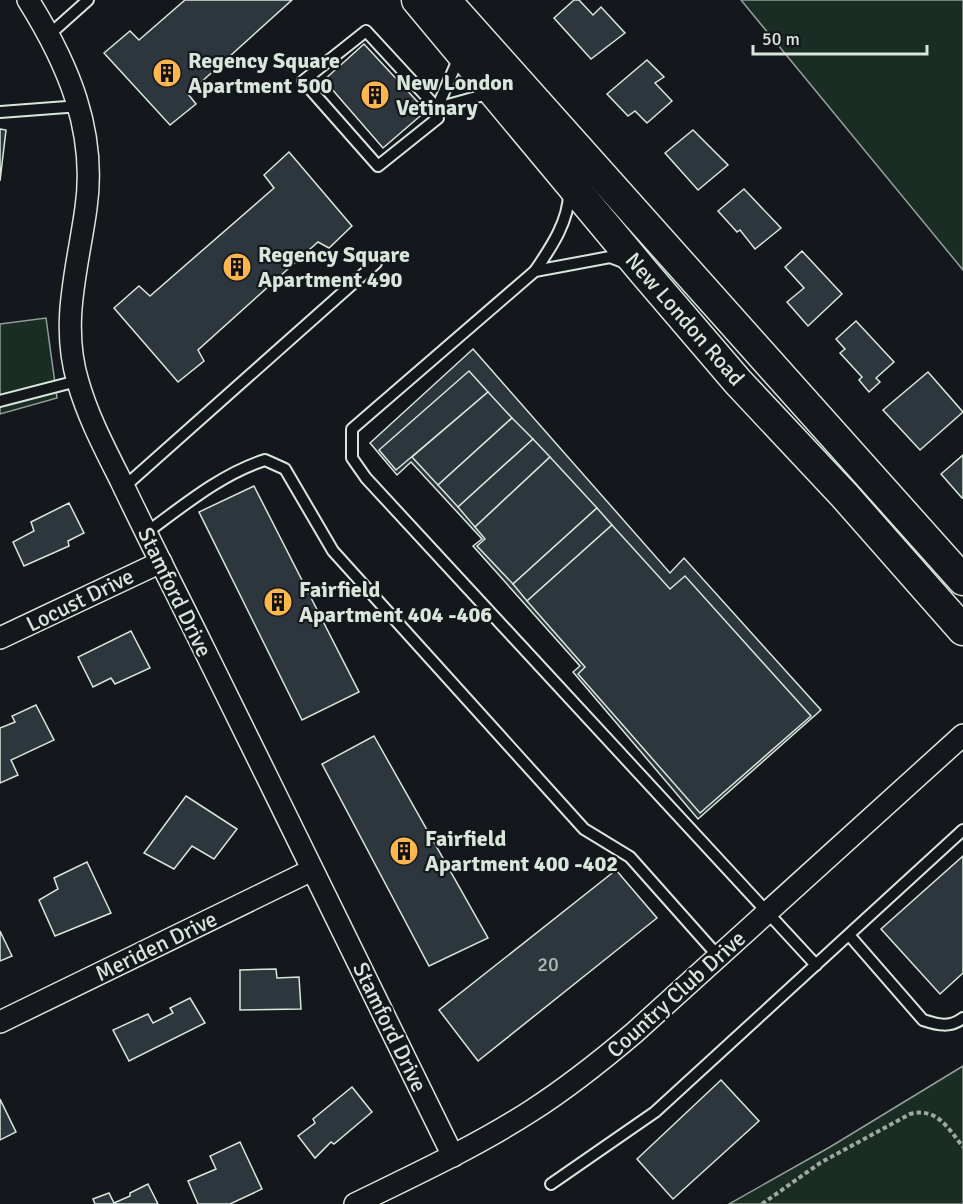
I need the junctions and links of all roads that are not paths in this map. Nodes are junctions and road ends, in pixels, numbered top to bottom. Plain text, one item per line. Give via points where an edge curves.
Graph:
1 (28, 0) edge
2 (88, 0) edge
3 (417, 0) edge
4 (445, 0) edge
5 (50, 34) junction
6 (461, 52) junction
7 (494, 92) junction
8 (80, 105) junction
9 (437, 108) junction
10 (0, 112) edge
11 (566, 177) junction
12 (376, 263) dead end
13 (643, 271) junction
14 (535, 272) junction
15 (77, 381) junction
16 (0, 401) edge
17 (124, 487) junction
18 (146, 533) junction
19 (160, 562) junction
20 (963, 580) edge
21 (963, 630) edge
22 (0, 638) edge
23 (963, 735) edge
24 (963, 830) edge
25 (312, 870) junction
26 (767, 912) junction
27 (849, 935) junction
28 (718, 956) junction
29 (816, 965) junction
30 (963, 1018) edge
31 (0, 1022) edge
32 (453, 1156) junction
33 (551, 1184) dead end
34 (355, 1204) edge

1 - 5 street, Stamford Drive
2 - 5 lane
3 - 6 main road, New London Road
4 - 20 main road, New London Road
5 - 8 street, Stamford Drive
6 - 7 main road, New London Road
6 - 9 lane
7 - 9 lane
7 - 11 main road, New London Road
8 - 10 lane
8 - 15 street, Stamford Drive via 90,173 69,317
9 - 9 lane via 366,31 303,81 378,166 438,118
11 - 13 main road, New London Road
11 - 14 lane via 570,194 563,222
12 - 17 lane
13 - 14 lane via 610,256
13 - 21 main road, New London Road
14 - 26 lane via 352,429 352,458
15 - 16 lane
15 - 17 street, Stamford Drive
17 - 18 street, Stamford Drive
18 - 19 street, Stamford Drive
18 - 28 lane via 210,486 252,464 265,460 285,469 333,551 584,829 630,857
19 - 22 street, Locust Drive
19 - 25 street, Stamford Drive
23 - 26 street, Country Club Drive
24 - 27 lane
25 - 31 street, Meriden Drive
25 - 32 street, Stamford Drive
26 - 28 street, Country Club Drive
26 - 29 lane
27 - 29 lane
27 - 30 lane via 923,1020 941,1026
28 - 32 street, Country Club Drive via 634,1033 567,1086 511,1124
29 - 33 lane via 655,1112
32 - 34 street, Country Club Drive

